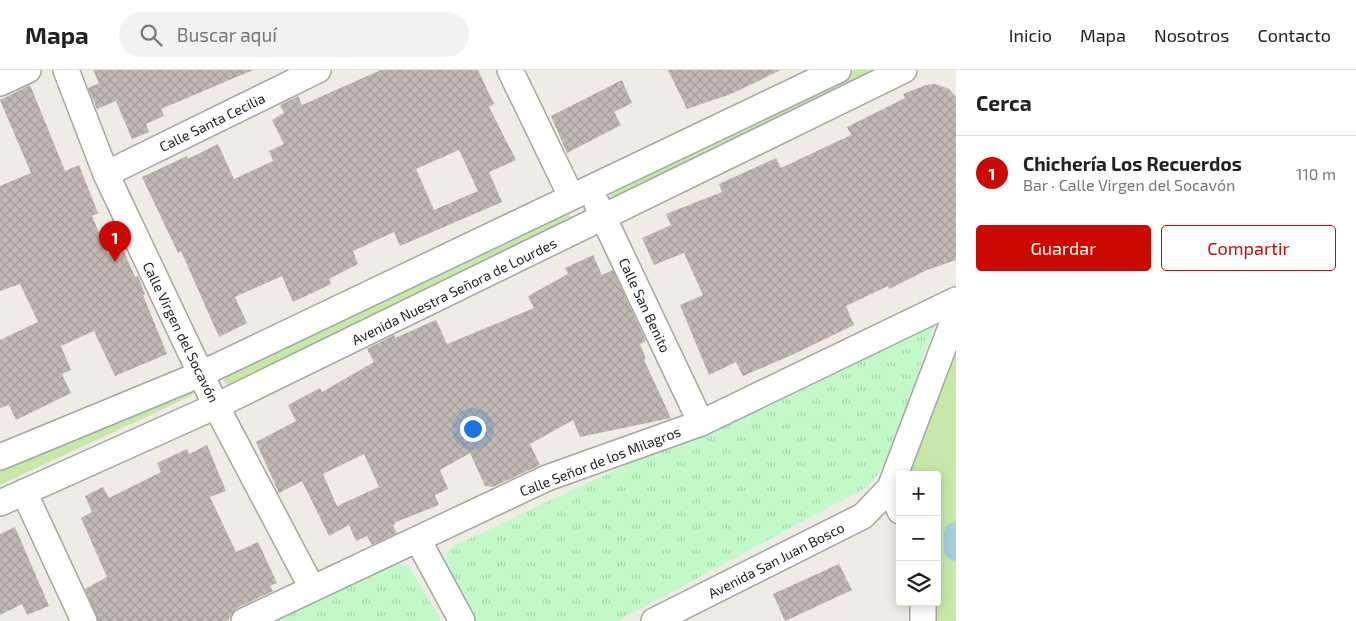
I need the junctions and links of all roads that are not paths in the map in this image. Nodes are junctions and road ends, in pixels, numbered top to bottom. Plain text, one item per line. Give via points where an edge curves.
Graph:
1 (28, 70) edge
2 (66, 70) edge
3 (318, 70) edge
4 (510, 70) edge
5 (904, 70) edge
6 (833, 71) edge
7 (284, 77) edge
8 (0, 83) edge
9 (106, 174) junction
10 (580, 192) junction
11 (604, 218) junction
12 (956, 300) edge
13 (956, 314) edge
14 (201, 374) junction
15 (216, 406) junction
16 (701, 423) junction
17 (3, 449) edge
18 (890, 488) junction
19 (24, 492) junction
20 (896, 502) edge
21 (0, 503) edge
22 (418, 540) junction
23 (312, 588) junction
24 (923, 606) edge
25 (84, 621) edge
26 (244, 621) edge
27 (462, 621) edge
28 (654, 621) edge
29 (923, 621) edge

1 - 8 street
2 - 9 street, Calle Virgen del Socavón
3 - 7 street, Calle Santa Cecilia
4 - 10 street, Calle San Benito
5 - 11 street, Avenida Nuestra Señora de Lourdes
6 - 10 street
7 - 9 street, Calle Santa Cecilia
9 - 14 street, Calle Virgen del Socavón
10 - 11 street, Calle San Benito
10 - 14 street
11 - 15 street, Avenida Nuestra Señora de Lourdes
11 - 16 street, Calle San Benito
12 - 16 street, Calle Señor de los Milagros
13 - 18 street
14 - 15 street, Calle Virgen del Socavón
14 - 17 street
15 - 19 street, Avenida Nuestra Señora de Lourdes
15 - 23 street, Calle Virgen del Socavón
16 - 22 street, Calle Señor de los Milagros via 547,478
18 - 20 street
18 - 28 street, Avenida San Juan Bosco via 863,516
19 - 21 street, Avenida Nuestra Señora de Lourdes
19 - 25 street
22 - 23 street, Calle Señor de los Milagros
22 - 27 street
23 - 26 street, Calle Señor de los Milagros
24 - 29 street

